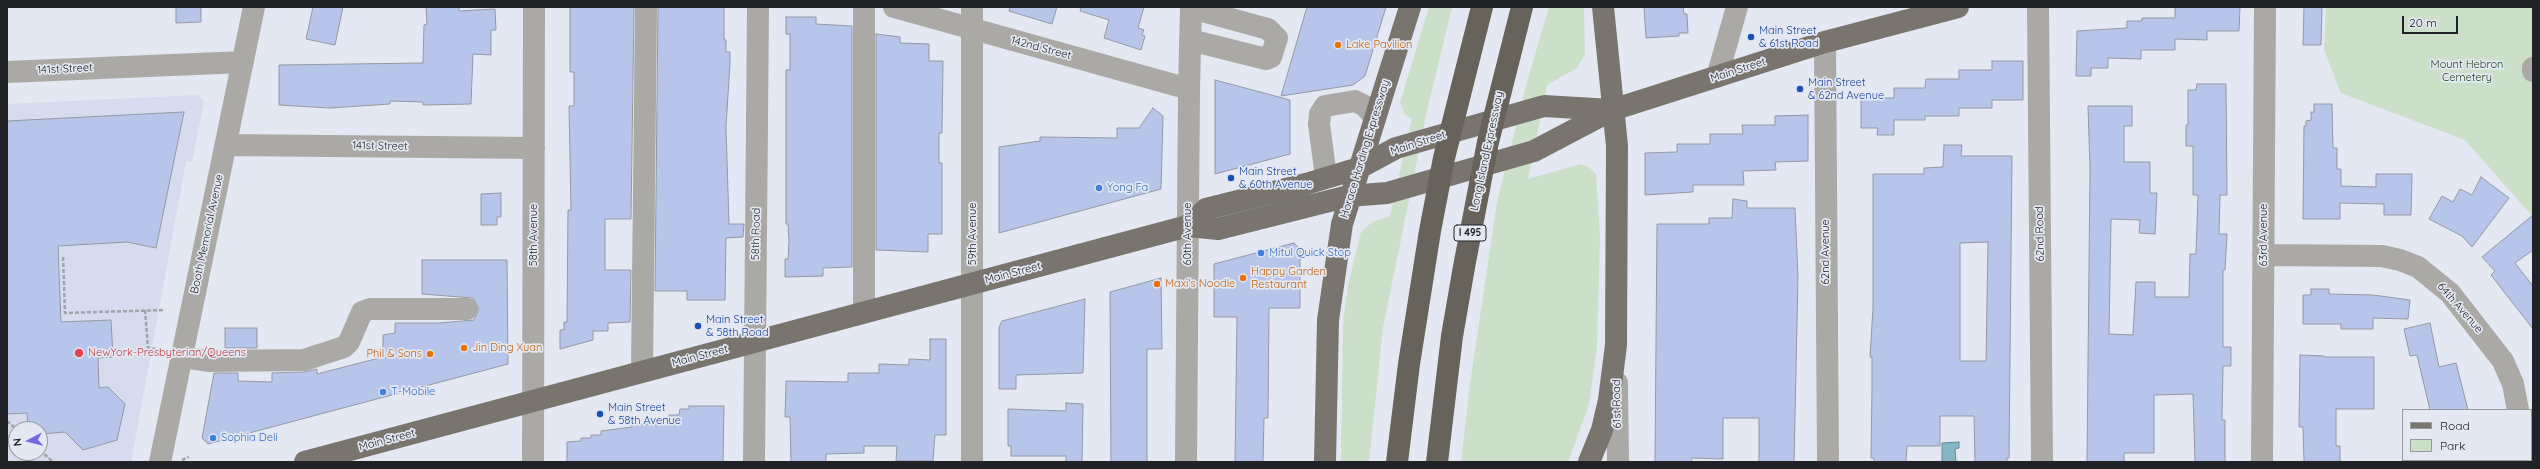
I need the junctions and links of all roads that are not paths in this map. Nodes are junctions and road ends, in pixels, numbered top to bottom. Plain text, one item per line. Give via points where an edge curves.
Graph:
1 (254, 7) edge
2 (534, 7) edge
3 (646, 7) edge
4 (758, 7) edge
5 (864, 7) edge
6 (894, 7) edge
7 (972, 7) edge
8 (1410, 7) edge
9 (1482, 7) edge
10 (1522, 7) edge
11 (1603, 7) edge
12 (1737, 7) edge
13 (1958, 7) edge
14 (2038, 7) edge
15 (2265, 7) edge
16 (1191, 8) edge
17 (972, 30) junction
18 (1190, 40) junction
19 (1825, 42) junction
20 (243, 62) junction
21 (7, 72) edge
22 (1717, 77) junction
23 (1189, 89) junction
24 (1612, 110) junction
25 (1375, 117) junction
26 (226, 145) junction
27 (534, 148) junction
28 (1359, 168) junction
29 (1326, 177) junction
30 (1349, 196) junction
31 (1188, 226) junction
32 (2263, 255) junction
33 (972, 283) junction
34 (467, 309) dead end
35 (864, 312) junction
36 (754, 341) junction
37 (1616, 345) junction
38 (182, 357) junction
39 (642, 371) junction
40 (533, 401) junction
41 (2518, 409) edge
42 (160, 462) edge
43 (306, 462) edge
44 (533, 462) edge
45 (754, 462) edge
46 (972, 462) edge
47 (1186, 462) edge
48 (1325, 462) edge
49 (1397, 462) edge
50 (1436, 462) edge
51 (1589, 462) edge
52 (1618, 462) edge
53 (1828, 462) edge
54 (2042, 462) edge
55 (2262, 462) edge

1 - 20 street, Booth Memorial Avenue
2 - 27 street, 58th Avenue
3 - 39 street
4 - 36 street, 58th Road
5 - 35 street
6 - 17 street, 142nd Street
7 - 17 street, 59th Avenue
8 - 25 main road, Horace Harding Expressway
9 - 49 highway via 1442,166 1408,364
10 - 50 highway, Long Island Expressway / I 495 via 1488,142 1464,267 1452,336
11 - 24 main road
12 - 22 street
13 - 19 main road, Main Street
14 - 54 street, 62nd Road
15 - 32 street, 63rd Avenue
16 - 18 street, 60th Avenue
16 - 18 street via 1268,29 1277,38 1271,57 1266,59
17 - 23 street, 142nd Street
17 - 33 street, 59th Avenue
18 - 23 street, 60th Avenue
19 - 22 main road, Main Street
19 - 53 street, 62nd Avenue
20 - 21 street, 141st Street
20 - 26 street, Booth Memorial Avenue
22 - 24 main road, Main Street
23 - 31 street, 60th Avenue
24 - 28 main road, Main Street via 1544,106 1396,148
24 - 30 main road, Main Street via 1534,151 1387,193
24 - 37 main road via 1616,146
25 - 28 main road, Horace Harding Expressway
25 - 29 street via 1355,101 1325,106 1320,114 1319,124
26 - 27 street, 141st Street
26 - 38 street, Booth Memorial Avenue
27 - 40 street, 58th Avenue
28 - 29 main road, Main Street
28 - 30 main road, Horace Harding Expressway
29 - 31 main road, Main Street via 1206,209
30 - 31 main road, Main Street via 1218,229
30 - 48 main road, Horace Harding Expressway via 1335,266 1328,320
31 - 33 main road, Main Street
31 - 47 street, 60th Avenue
32 - 41 street, 64th Avenue via 2382,256 2418,267 2459,303 2503,361 2513,384
32 - 55 street, 63rd Avenue
33 - 35 main road, Main Street
33 - 46 street, 59th Avenue
34 - 38 street via 370,309 362,312 349,342 344,347 304,360 208,361
35 - 36 main road, Main Street
36 - 39 main road, Main Street
36 - 45 street, 58th Road
37 - 51 main road via 1609,400 1602,430
37 - 52 street, 61st Road
38 - 42 street, Booth Memorial Avenue
39 - 40 main road, Main Street
40 - 43 main road, Main Street
40 - 44 street, 58th Avenue

